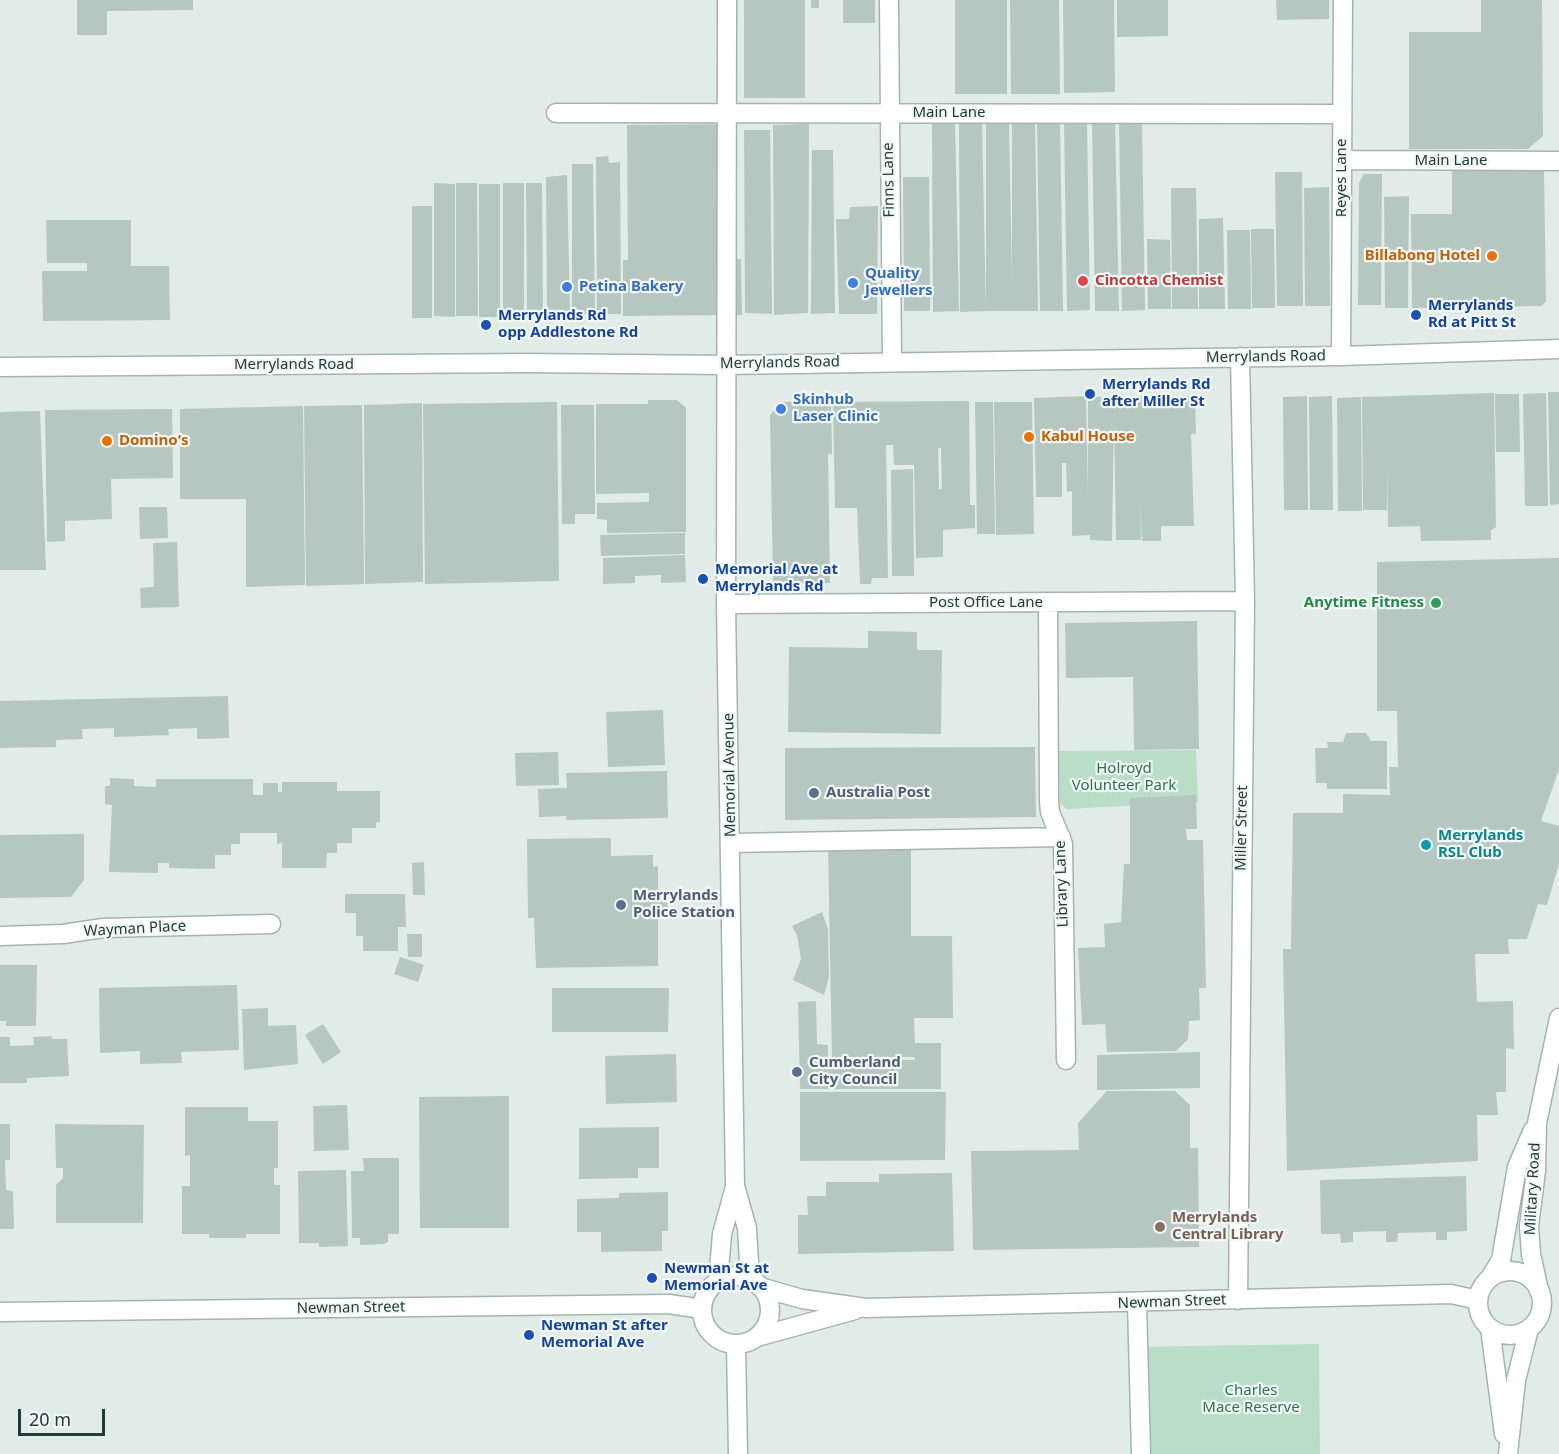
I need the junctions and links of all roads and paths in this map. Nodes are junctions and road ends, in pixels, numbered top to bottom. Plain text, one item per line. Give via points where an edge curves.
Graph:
1 (727, 0) edge
2 (889, 0) edge
3 (1343, 0) edge
4 (556, 113) dead end
5 (727, 113) junction
6 (888, 113) junction
7 (1342, 114) junction
8 (1342, 160) junction
9 (1559, 161) edge
10 (1559, 349) edge
11 (1341, 356) junction
12 (1240, 357) junction
13 (892, 361) junction
14 (725, 365) junction
15 (0, 367) edge
16 (1245, 601) junction
17 (1048, 602) junction
18 (726, 604) junction
19 (1061, 837) junction
20 (731, 843) junction
21 (270, 924) dead end
22 (0, 936) edge
23 (1559, 1018) edge
24 (1066, 1060) dead end
25 (1537, 1123) junction
26 (735, 1186) junction
27 (1491, 1278) junction
28 (718, 1282) junction
29 (755, 1283) junction
30 (1539, 1291) junction
31 (1238, 1300) junction
32 (1479, 1300) junction
33 (1137, 1303) junction
34 (866, 1308) junction
35 (702, 1309) junction
36 (0, 1312) edge
37 (1490, 1328) junction
38 (1529, 1329) junction
39 (757, 1337) junction
40 (736, 1344) junction
41 (738, 1454) edge
42 (1141, 1454) edge
43 (1507, 1454) edge

1 - 5 street, Memorial Avenue
2 - 6 street, Finns Lane
3 - 7 street, Reyes Lane
4 - 5 street, Main Lane
5 - 6 street, Main Lane
5 - 14 street, Memorial Avenue
6 - 7 street, Main Lane
6 - 13 street, Finns Lane
7 - 8 street, Reyes Lane
8 - 9 street, Main Lane
8 - 11 street, Reyes Lane
10 - 11 street, Merrylands Road
11 - 12 street, Merrylands Road
12 - 13 street, Merrylands Road
12 - 16 street, Miller Street
13 - 14 street, Merrylands Road
14 - 15 street, Merrylands Road
14 - 18 street, Memorial Avenue
16 - 17 street, Post Office Lane
16 - 31 street, Miller Street
17 - 18 street, Post Office Lane
17 - 19 street, Library Lane via 1050,812
18 - 20 street, Memorial Avenue
19 - 20 street
19 - 24 street, Library Lane
20 - 26 street, Memorial Avenue
21 - 22 street, Wayman Place via 103,928
23 - 25 street, Military Road
25 - 27 street, Military Road via 1517,1167 1501,1260
25 - 30 street, Military Road via 1529,1226
26 - 28 street, Memorial Avenue via 722,1234
26 - 29 street, Memorial Avenue via 747,1228
27 - 30 street via 1515,1272 1525,1275
27 - 32 street
28 - 29 street via 728,1277
28 - 35 street via 710,1289
29 - 34 street, Newman Street via 802,1299
29 - 39 street via 769,1308 764,1328
30 - 38 street via 1541,1311
31 - 32 street, Newman Street via 1451,1294
31 - 33 street, Newman Street
32 - 37 street via 1479,1311
33 - 34 street, Newman Street
33 - 42 street
34 - 39 street, Newman Street
35 - 36 street, Newman Street via 669,1304
35 - 40 street via 703,1320 716,1338
37 - 38 street via 1510,1335
37 - 43 street
38 - 43 street via 1516,1380
39 - 40 street
40 - 41 street

